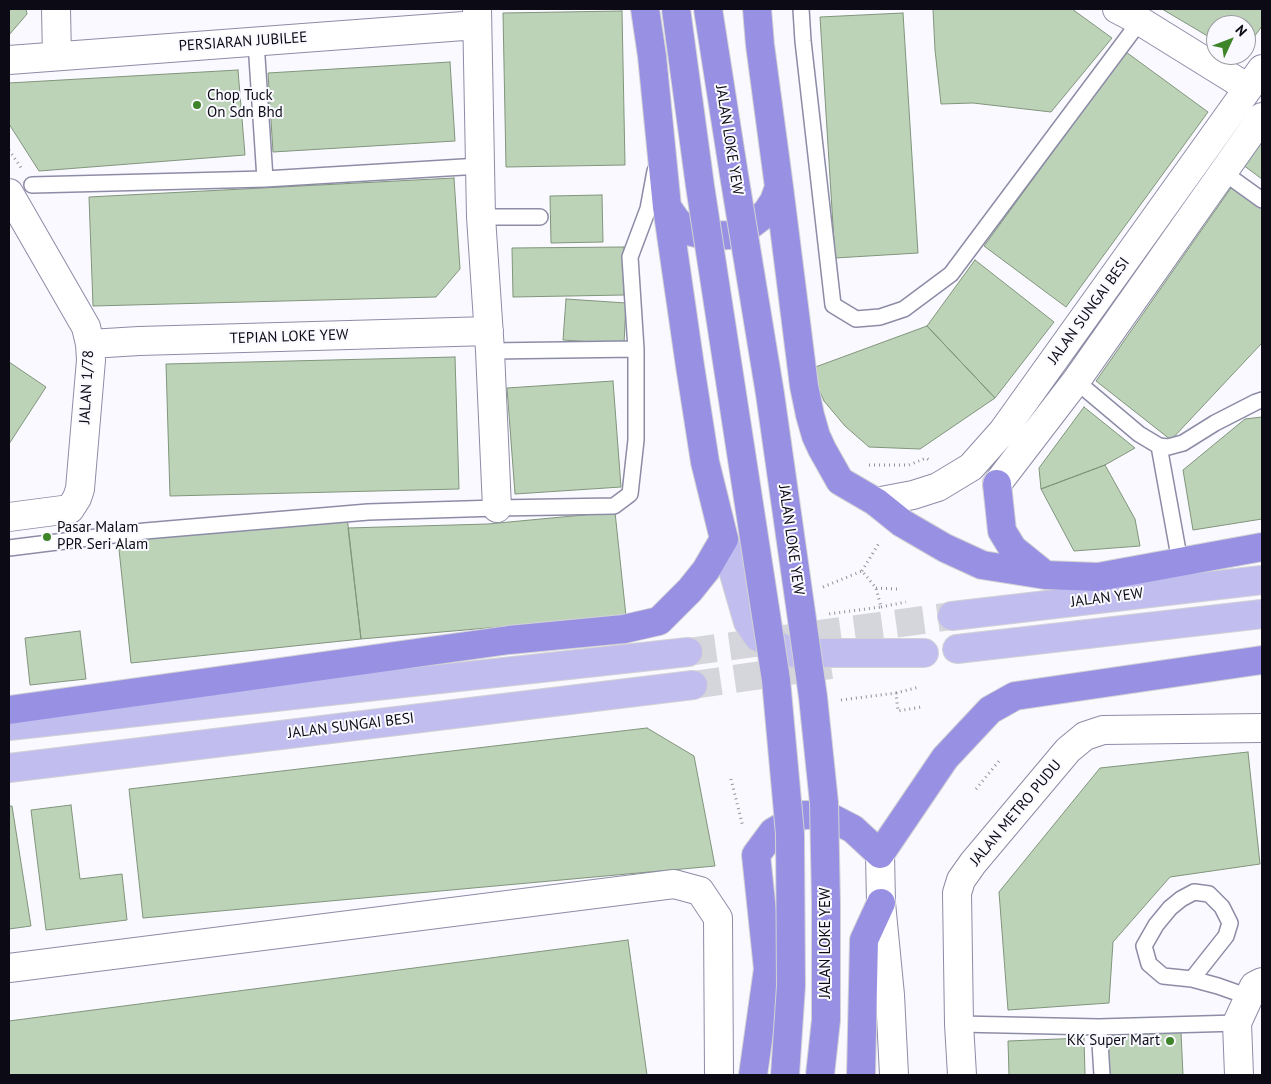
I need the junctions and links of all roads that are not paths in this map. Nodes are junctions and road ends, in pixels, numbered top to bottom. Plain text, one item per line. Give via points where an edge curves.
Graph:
1 (56, 9) edge
2 (644, 9) edge
3 (676, 9) edge
4 (708, 9) edge
5 (757, 9) edge
6 (801, 9) edge
7 (1128, 15) edge
8 (477, 17) edge
9 (256, 42) junction
10 (57, 56) junction
11 (9, 60) edge
12 (1255, 79) edge
13 (1262, 117) edge
14 (661, 140) junction
15 (480, 166) junction
16 (1223, 172) junction
17 (265, 179) junction
18 (780, 187) junction
19 (20, 189) edge
20 (1262, 200) edge
21 (667, 206) junction
22 (481, 217) junction
23 (540, 217) dead end
24 (489, 341) junction
25 (90, 344) junction
26 (636, 350) junction
27 (1076, 381) junction
28 (1262, 400) edge
29 (1159, 446) junction
30 (997, 484) joint
31 (876, 502) junction
32 (497, 508) junction
33 (9, 517) edge
34 (724, 539) junction
35 (1262, 547) edge
36 (9, 548) edge
37 (1180, 562) junction
38 (1045, 575) junction
39 (1262, 580) edge
40 (1262, 614) edge
41 (952, 616) tunnel mouth
42 (957, 649) dead end
43 (688, 652) tunnel mouth
44 (924, 653) dead end
45 (1262, 660) edge
46 (693, 685) tunnel mouth
47 (9, 710) edge
48 (9, 726) edge
49 (1262, 728) edge
50 (9, 768) edge
51 (880, 854) junction
52 (881, 903) junction
53 (9, 968) edge
54 (1192, 979) junction
55 (1256, 989) edge
56 (1236, 1023) junction
57 (959, 1024) junction
58 (1099, 1027) junction
59 (719, 1075) edge
60 (753, 1075) edge
61 (785, 1075) edge
62 (820, 1075) edge
63 (861, 1075) edge
64 (894, 1075) edge
65 (962, 1075) edge
66 (1102, 1075) edge
67 (1239, 1075) edge

1 - 10 street
2 - 14 highway
3 - 61 highway, bridge via 776,680 790,834 791,986
4 - 62 highway, JALAN LOKE YEW, bridge via 770,394 813,697 824,803 826,904 826,1020
5 - 18 highway
6 - 7 lane via 833,305 856,319 880,317 904,309 952,274
7 - 12 street
8 - 9 street, PERSIARAN JUBILEE
8 - 15 street
9 - 10 street, PERSIARAN JUBILEE
9 - 17 lane
10 - 11 street, PERSIARAN JUBILEE
12 - 31 street, JALAN SUNGAI BESI via 1003,431 978,460 938,487
13 - 16 street, JALAN SUNGAI BESI
14 - 21 highway
14 - 26 lane via 648,209 630,257
15 - 17 lane
15 - 22 street
16 - 20 lane
16 - 27 street, JALAN SUNGAI BESI
17 - 19 lane
18 - 21 highway via 766,213 741,232 730,235 708,236 688,232
18 - 31 highway via 804,386 816,436 840,481
19 - 25 street, JALAN 1/78 via 86,327
21 - 34 highway via 705,462
22 - 23 lane
22 - 24 street
24 - 25 street, TEPIAN LOKE YEW via 149,341
24 - 26 lane
24 - 32 street
25 - 33 street, JALAN 1/78 via 77,498 70,508
26 - 32 lane via 636,440 630,494 614,506
27 - 29 lane via 1139,434
27 - 30 street, JALAN SUNGAI BESI
28 - 29 lane via 1183,443
29 - 37 lane
30 - 38 highway via 1002,531 1013,549
31 - 38 highway via 945,548 982,565
32 - 36 lane via 358,513 145,531
34 - 44 main road via 748,622 758,637 794,653
34 - 47 highway via 690,590 658,621 624,629 509,640
35 - 37 highway
37 - 38 highway via 1098,577
39 - 41 main road, JALAN YEW
40 - 42 main road
43 - 48 main road
45 - 51 highway via 1015,696 990,710 945,758
46 - 50 main road, JALAN SUNGAI BESI
49 - 57 street, JALAN METRO PUDU via 1103,730 1085,736 1068,750 961,880 958,893
51 - 52 street
51 - 60 highway via 853,829 826,815 802,815 773,832 756,855 768,969
52 - 63 highway via 864,940
52 - 64 street
53 - 59 street via 674,884 700,891 718,918
54 - 54 lane via 1162,976 1149,964 1144,946 1170,908 1194,892 1209,894 1222,907 1230,923 1226,936
54 - 55 lane via 1218,986
55 - 56 street
56 - 58 lane
56 - 67 street
57 - 58 lane
57 - 65 street, JALAN METRO PUDU
58 - 66 lane

